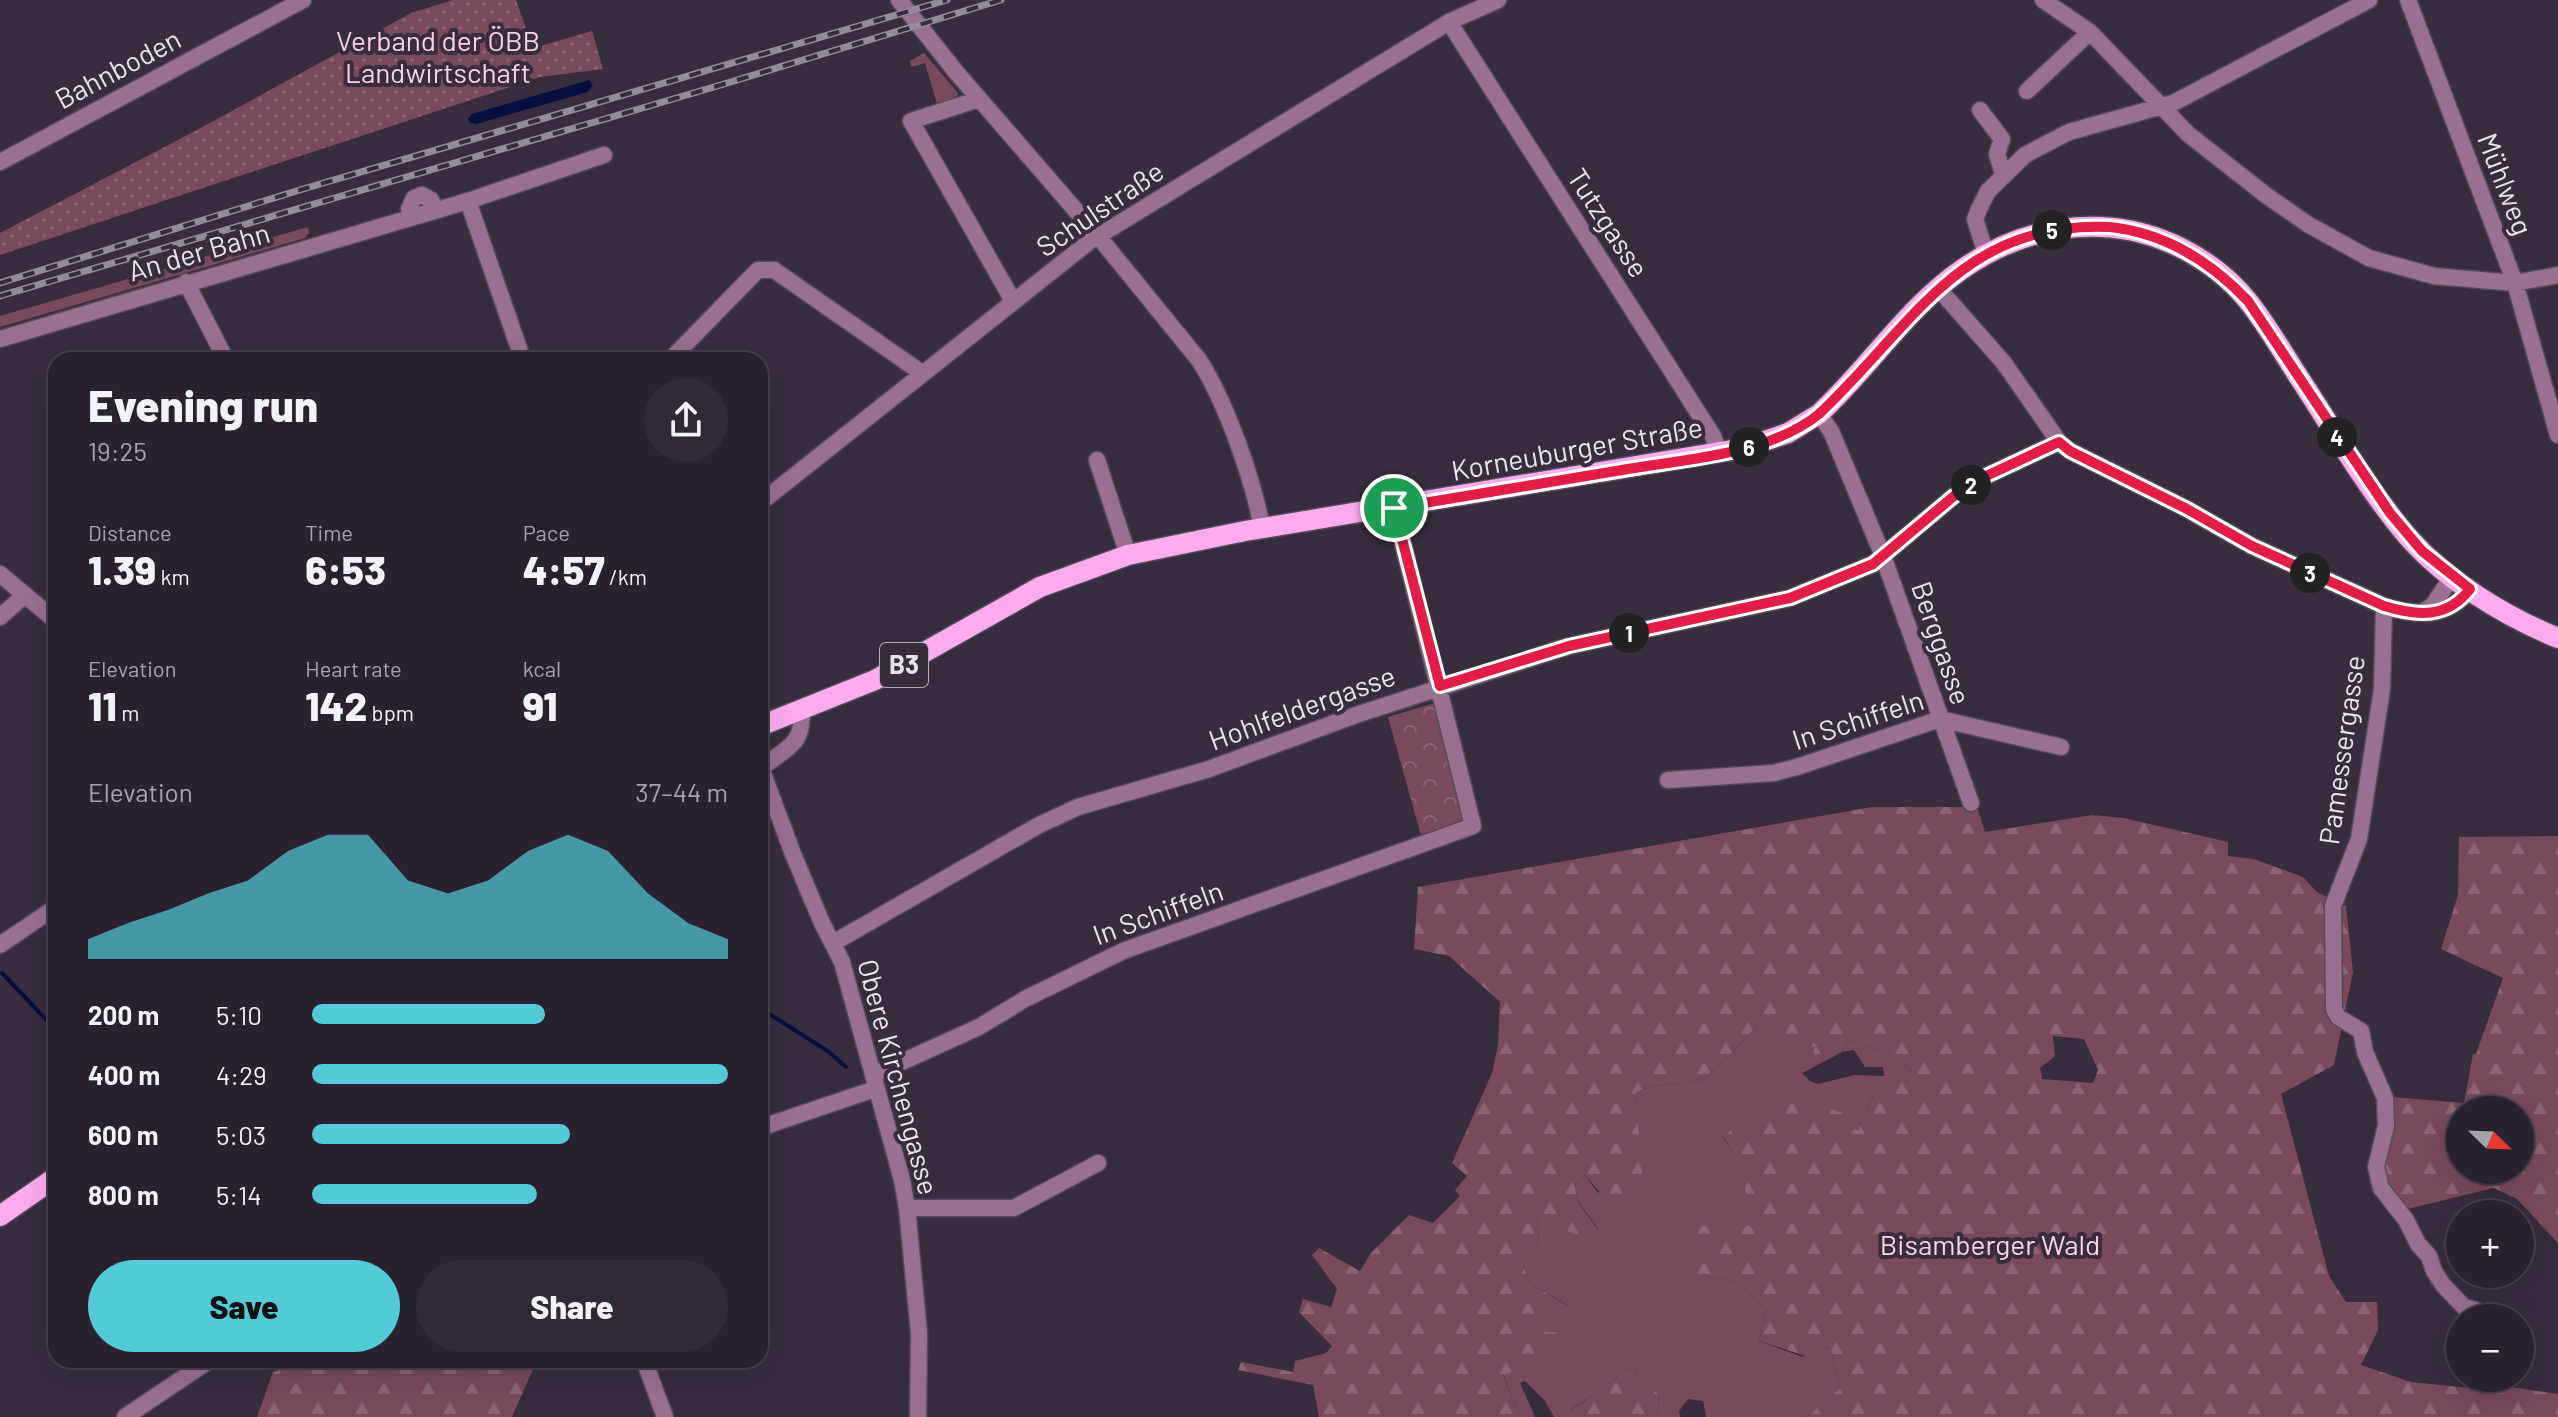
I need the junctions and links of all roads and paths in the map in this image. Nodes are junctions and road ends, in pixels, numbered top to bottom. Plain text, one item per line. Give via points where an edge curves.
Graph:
1 (899, 0) edge
2 (1498, 0) edge
3 (2043, 0) edge
4 (2369, 0) edge
5 (2408, 0) edge
6 (291, 3) edge
7 (1449, 22) junction
8 (2090, 32) junction
9 (2027, 91) dead end
10 (979, 99) junction
11 (2161, 107) junction
12 (1980, 110) dead end
13 (604, 155) dead end
14 (0, 162) edge
15 (2003, 174) junction
16 (468, 201) junction
17 (1098, 236) junction
18 (1986, 254) junction
19 (2558, 275) edge
20 (186, 282) junction
21 (2515, 283) junction
22 (1938, 288) junction
23 (1013, 301) junction
24 (0, 339) edge
25 (222, 352) edge
26 (520, 352) edge
27 (678, 352) edge
28 (922, 373) junction
29 (1819, 414) junction
30 (2558, 435) edge
31 (2059, 442) junction
32 (1719, 453) junction
33 (1097, 460) dead end
34 (768, 497) edge
35 (1394, 508) junction
36 (1262, 528) junction
37 (1128, 555) junction
38 (1883, 556) junction
39 (0, 574) edge
40 (2452, 577) junction
41 (2470, 589) junction
42 (25, 595) junction
43 (2384, 606) junction
44 (2423, 612) junction
45 (48, 614) edge
46 (0, 617) edge
47 (2558, 638) edge
48 (1440, 686) junction
49 (801, 711) junction
50 (1940, 719) junction
51 (768, 723) edge
52 (2061, 747) dead end
53 (768, 760) edge
54 (1668, 780) dead end
55 (768, 787) edge
56 (1971, 803) dead end
57 (48, 912) edge
58 (833, 943) junction
59 (0, 945) edge
60 (874, 1082) junction
61 (768, 1125) edge
62 (1098, 1163) dead end
63 (48, 1183) edge
64 (907, 1208) junction
65 (0, 1216) edge
66 (2461, 1304) edge
67 (198, 1368) edge
68 (647, 1368) edge
69 (125, 1417) edge
70 (665, 1417) edge
71 (918, 1417) edge

1 - 10 street
2 - 7 street, Schulstraße
3 - 8 street
4 - 11 street
5 - 21 street, Mühlweg
6 - 14 street, Bahnboden
7 - 17 street, Schulstraße
7 - 32 street, Tutzgasse
8 - 9 street
8 - 11 street
10 - 17 street
10 - 23 street via 911,121
11 - 15 street via 2055,138
11 - 21 street via 2267,196 2369,258 2434,276
12 - 15 street via 2002,139 1997,154
13 - 16 street, An der Bahn
15 - 18 street via 1975,219
16 - 20 street, An der Bahn via 435,210 422,195 409,209 413,217
16 - 26 street
17 - 23 street, Schulstraße
17 - 36 street via 1209,375
18 - 22 main road, Korneuburger Straße / B3
18 - 40 main road, Korneuburger Straße / B3 via 2056,229 2110,227 2161,239 2210,266 2248,301 2390,513
19 - 21 street
20 - 24 street, An der Bahn
20 - 25 street
21 - 30 street, Mühlweg
22 - 29 main road, Korneuburger Straße / B3
22 - 31 street via 2004,363
23 - 28 street, Schulstraße
27 - 28 street via 758,270 766,269
28 - 34 street, Schulstraße
29 - 32 main road, Korneuburger Straße / B3 via 1765,443
29 - 38 street, Berggasse
31 - 38 street, Hohlfeldergasse via 1954,496
31 - 43 street via 2252,546
32 - 35 main road, Korneuburger Straße / B3
33 - 37 street
35 - 36 main road, Korneuburger Straße / B3
35 - 48 street
36 - 37 main road, B3
37 - 49 main road, B3 via 1040,587 875,680
38 - 48 street, Hohlfeldergasse via 1790,598 1569,646
38 - 50 street, Berggasse
39 - 42 street
40 - 41 main road, Korneuburger Straße / B3
40 - 44 street
41 - 44 street via 2449,609
41 - 47 main road, Korneuburger Straße / B3
42 - 45 street
42 - 46 street
43 - 44 street
43 - 66 street, Pamessergasse via 2382,689 2359,839 2333,906 2334,1009 2361,1031 2385,1098 2386,1126 2376,1167 2381,1188 2443,1285
48 - 58 street, Hohlfeldergasse via 1220,765 1078,807
48 - 60 street, In Schiffeln via 1473,826 1123,951
49 - 51 main road, B3
49 - 53 street via 803,728 797,739
50 - 52 street, In Schiffeln
50 - 54 street, In Schiffeln via 1774,773
50 - 56 street, Berggasse
55 - 58 street, Obere Kirchengasse
57 - 59 street
58 - 60 street, Obere Kirchengasse
60 - 61 street, In Schiffeln
60 - 64 street, Obere Kirchengasse
62 - 64 street via 1014,1208
63 - 65 main road
64 - 71 street, Obere Kirchengasse via 919,1333
67 - 69 street
68 - 70 street

